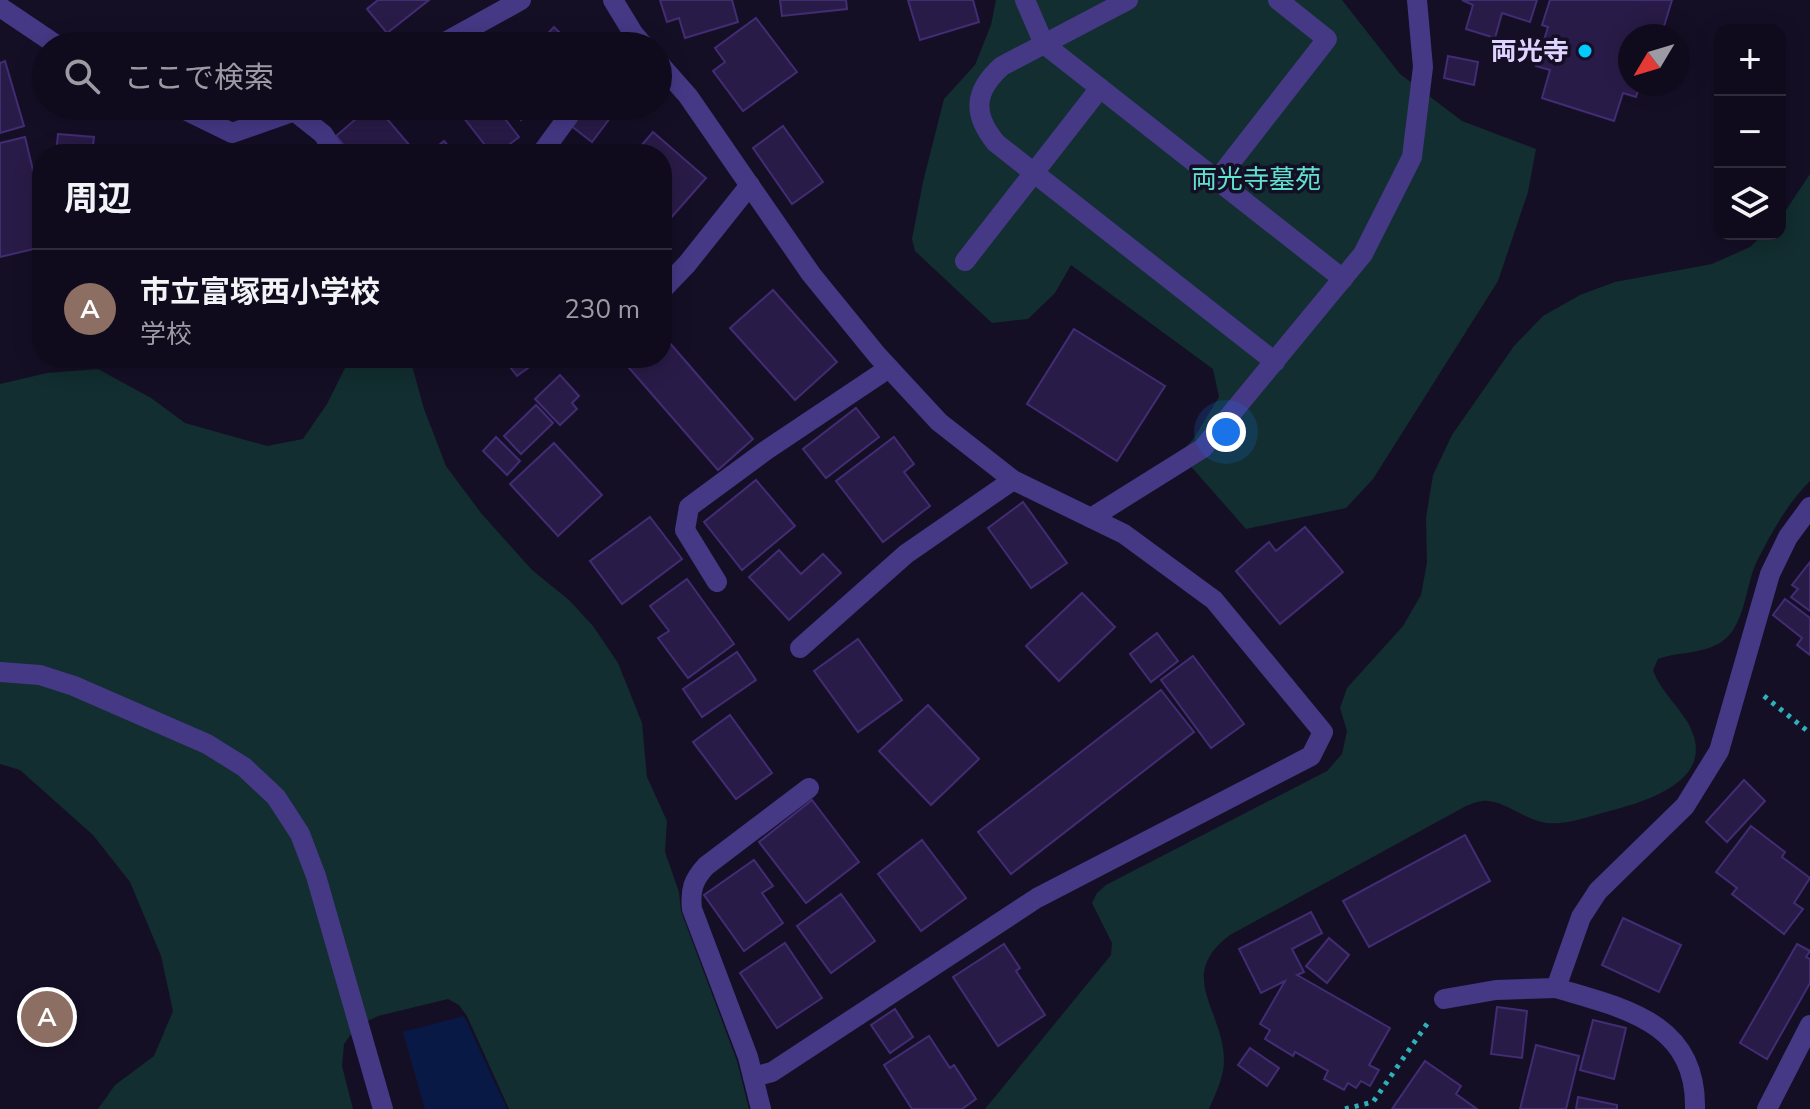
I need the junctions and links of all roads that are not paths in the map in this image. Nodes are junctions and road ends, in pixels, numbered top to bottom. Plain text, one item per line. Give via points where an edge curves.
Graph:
1 (521, 0) edge
2 (613, 0) edge
3 (1025, 0) edge
4 (1128, 0) edge
5 (1278, 0) edge
6 (1417, 0) edge
7 (0, 7) edge
8 (37, 32) edge
9 (463, 32) edge
10 (628, 32) edge
11 (1044, 44) junction
12 (672, 78) edge
13 (1100, 88) junction
14 (206, 120) edge
15 (270, 120) edge
16 (311, 120) edge
17 (566, 120) edge
18 (330, 144) edge
19 (548, 144) edge
20 (1034, 172) junction
21 (1217, 180) junction
22 (750, 185) junction
23 (965, 261) dead end
24 (1343, 279) junction
25 (672, 280) edge
26 (1275, 362) junction
27 (889, 368) junction
28 (1013, 480) junction
29 (1810, 507) edge
30 (1091, 518) junction
31 (717, 582) dead end
32 (800, 648) dead end
33 (0, 672) edge
34 (809, 788) dead end
35 (1556, 988) junction
36 (1444, 999) road end
37 (1810, 1025) edge
38 (753, 1077) junction
39 (383, 1109) edge
40 (761, 1109) edge
41 (1695, 1109) edge
42 (1767, 1109) edge

1 - 9 street
2 - 10 street
3 - 11 street
4 - 11 street
5 - 21 street via 1327,39
6 - 24 street via 1423,67 1412,157 1373,237
7 - 8 street
11 - 13 street
11 - 20 street via 1002,66 980,94 984,129
12 - 22 street
13 - 20 street
13 - 21 street
14 - 15 street via 232,133
16 - 18 street
17 - 19 street
20 - 23 street
20 - 26 street
21 - 24 street
22 - 25 street
22 - 27 street via 811,274
24 - 26 street
26 - 30 street via 1203,448
27 - 28 street via 939,422
27 - 31 street via 689,507 685,530
28 - 30 street
28 - 32 street via 906,554
29 - 35 street via 1770,574 1719,751 1685,806 1598,891 1581,917
30 - 38 street via 1124,534 1214,600 1323,732 1311,756 1037,898 772,1072
33 - 39 street via 40,675 74,686 207,744 244,767 276,797 300,834 316,876
34 - 38 street via 706,866 690,893
35 - 36 street
35 - 41 street via 1623,1009 1665,1032 1690,1072
37 - 42 street
38 - 40 street

